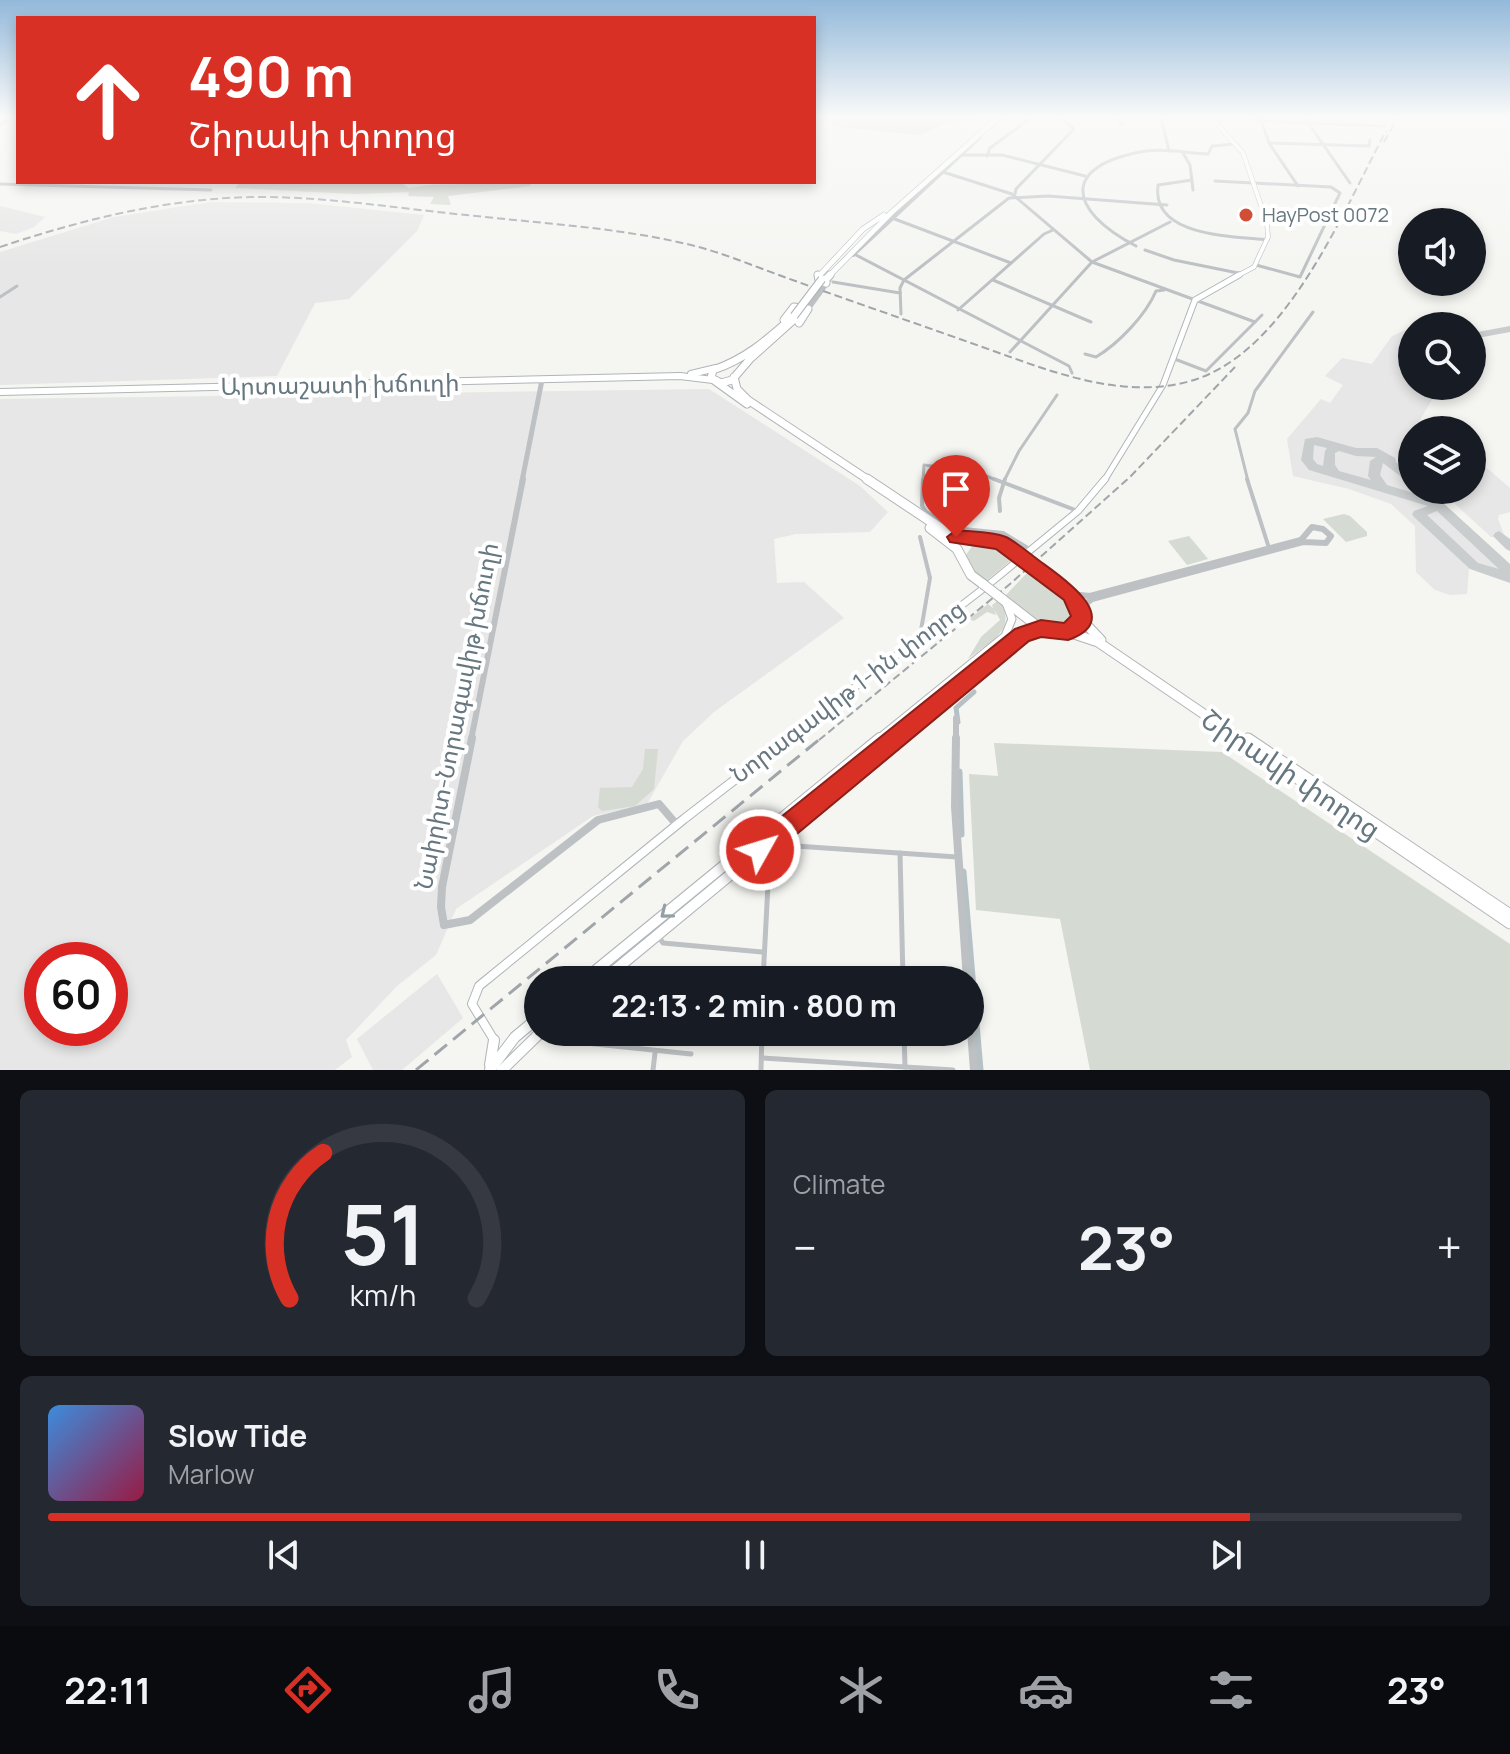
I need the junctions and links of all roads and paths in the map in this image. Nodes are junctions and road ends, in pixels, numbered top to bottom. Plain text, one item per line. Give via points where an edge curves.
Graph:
1 (943, 167) edge
2 (943, 167) edge
3 (948, 167) edge
4 (1036, 167) edge
5 (1050, 167) edge
6 (1094, 167) edge
7 (1188, 167) edge
8 (1247, 167) edge
9 (1285, 167) edge
10 (1340, 167) edge
11 (943, 172) junction
12 (1085, 176) junction
13 (1192, 180) junction
14 (1215, 181) dead end
15 (1350, 183) dead end
16 (0, 184) edge
17 (1252, 184) junction
18 (1298, 186) junction
19 (211, 190) dead end
20 (1193, 190) dead end
21 (1016, 197) junction
22 (1082, 198) junction
23 (1156, 204) junction
24 (1167, 205) dead end
25 (890, 215) junction
26 (1170, 222) junction
27 (1053, 230) junction
28 (1268, 240) junction
29 (953, 241) junction
30 (1127, 242) junction
31 (1136, 246) dead end
32 (1145, 250) dead end
33 (854, 254) junction
34 (1092, 262) junction
35 (1011, 263) junction
36 (1256, 265) junction
37 (1243, 274) junction
38 (904, 280) junction
39 (993, 280) junction
40 (827, 281) junction
41 (17, 286) dead end
42 (1166, 290) junction
43 (900, 293) junction
44 (0, 297) edge
45 (1195, 300) junction
46 (1051, 305) junction
47 (808, 309) junction
48 (958, 310) junction
49 (1313, 312) dead end
50 (901, 314) dead end
51 (1262, 315) dead end
52 (1091, 322) dead end
53 (1255, 322) junction
54 (1019, 341) junction
55 (1010, 352) dead end
56 (1085, 354) dead end
57 (1172, 358) junction
58 (743, 363) junction
59 (719, 368) junction
60 (1072, 373) dead end
61 (680, 376) junction
62 (735, 376) junction
63 (542, 380) junction
64 (714, 381) junction
65 (0, 392) edge
66 (1057, 395) dead end
67 (1002, 482) junction
68 (1000, 511) dead end
69 (1078, 511) junction
70 (1308, 533) junction
71 (920, 537) dead end
72 (975, 540) junction
73 (1317, 542) junction
74 (1031, 550) junction
75 (1270, 550) junction
76 (961, 554) junction
77 (1071, 594) junction
78 (1003, 599) junction
79 (1082, 615) junction
80 (1041, 629) junction
81 (1068, 632) junction
82 (919, 639) junction
83 (956, 718) dead end
84 (677, 825) junction
85 (774, 838) junction
86 (760, 850) junction
87 (900, 853) junction
88 (957, 857) junction
89 (1510, 915) edge
90 (1510, 923) edge
91 (657, 935) junction
92 (763, 953) junction
93 (601, 966) edge
94 (620, 966) edge
95 (763, 966) edge
96 (903, 966) edge
97 (966, 966) edge
98 (524, 1030) edge
99 (515, 1037) junction
100 (494, 1040) junction
101 (527, 1046) edge
102 (606, 1046) edge
103 (762, 1046) edge
104 (904, 1046) edge
105 (972, 1046) edge
106 (655, 1052) junction
107 (691, 1054) dead end
108 (762, 1058) junction
109 (505, 1064) edge
110 (905, 1067) junction
111 (489, 1070) edge
112 (653, 1070) edge
113 (761, 1070) edge
114 (953, 1070) edge
115 (974, 1070) edge

1 - 25 highway, Արտաշատի խճուղի
2 - 40 highway, Արտաշատի խճուղի
3 - 11 street, Արտաշատի խճուղի
4 - 21 street via 1016,189
5 - 12 street
6 - 12 street
7 - 13 street
8 - 17 main road
9 - 18 street
10 - 15 street
11 - 21 street
11 - 25 street, Արտաշատի խճուղի
12 - 22 street
13 - 20 street
13 - 23 street via 1158,185
14 - 17 street
16 - 19 street
17 - 18 street
17 - 28 main road
18 - 36 street via 1331,187 1340,193 1300,277
21 - 22 street
21 - 27 street
21 - 29 street via 1002,200
22 - 23 street
22 - 30 street via 1091,214
23 - 24 street
23 - 26 street
25 - 29 street
25 - 33 street, Արտաշատի խճուղի
25 - 40 highway via 863,229 818,275
26 - 28 street
26 - 30 street
27 - 34 street
27 - 35 street
28 - 36 main road
29 - 35 street
29 - 38 street
30 - 31 street
30 - 34 street
32 - 37 street
33 - 38 street
33 - 40 street, Արտաշատի խճուղի
34 - 42 street
34 - 46 street
35 - 39 street
36 - 37 main road
37 - 45 main road
38 - 43 street
38 - 48 street
39 - 46 street
39 - 48 street
40 - 43 street
40 - 47 street
40 - 58 highway, Արտաշատի խճուղի, bridge
41 - 44 street
42 - 45 street
42 - 56 street via 1156,291 1103,355
43 - 50 street
45 - 53 street
45 - 57 main road, Նորագավիթ 1-ին փողոց
46 - 52 street
46 - 54 street
47 - 58 highway via 786,337
47 - 58 highway via 794,307
48 - 54 street
49 - 75 street via 1255,391 1248,413 1235,429
51 - 53 street
53 - 57 street via 1206,371
54 - 55 street
54 - 60 street via 1069,366
57 - 69 main road, Նորագավիթ 1-ին փողոց via 1163,385 1099,489
58 - 59 highway, Արտաշատի խճուղի
58 - 62 highway, Արտաշատի խճուղի
59 - 61 main road, Արտաշատի խճուղի
59 - 62 highway via 732,369
59 - 64 highway via 711,374
61 - 63 main road, Արտաշատի խճուղի
61 - 64 main road, Արտաշատի խճուղի
62 - 64 highway, Արտաշատի խճուղի
62 - 72 highway, Շիրակի փողոց via 737,389 748,400 948,533
63 - 65 main road, Արտաշատի խճուղի
63 - 84 street, Նաիրիտ-Նորագավիթ խճուղի via 450,849 442,898 444,925 470,920 598,820 659,804
64 - 76 highway via 911,514
66 - 67 street
67 - 68 street
67 - 69 street
67 - 74 street via 976,472 924,465 922,506 954,528 1003,533
69 - 74 main road, Նորագավիթ 1-ին փողոց
70 - 73 street
70 - 73 street via 1317,527 1331,536 1328,543
70 - 75 street
71 - 82 street via 930,578
72 - 76 highway
72 - 77 highway, Շիրակի փողոց, bridge via 992,540
73 - 75 street
74 - 82 main road, Նորագավիթ 1-ին փողոց
75 - 77 street via 1095,595
75 - 79 street via 1092,599
76 - 78 highway, bridge via 971,575
77 - 79 highway, Շիրակի փողոց
78 - 80 highway
78 -> 93 main road via 1012,619 1005,636
79 - 81 highway
79 - 89 highway, Շիրակի փողոց via 1100,639
80 - 81 highway, Շիրակի փողոց
80 - 85 main road via 1022,635
81 - 90 highway, Շիրակի փողոց via 1098,642
82 - 84 main road, Նորագավիթ 1-ին փողոց
83 - 88 street
84 - 100 main road, Նորագավիթ 1-ին փողոց via 479,986 472,1004
85 - 86 main road
85 - 87 street via 781,845
86 - 91 main road
86 - 92 street via 769,865
87 - 88 street
87 - 96 street
88 - 97 street
91 - 92 street via 663,943
91 - 94 main road
92 - 95 street
98 - 99 main road
99 - 100 main road
99 - 109 main road
100 - 109 main road
100 - 111 main road
101 - 109 main road
102 - 106 street
103 - 108 street
104 - 110 street
105 - 115 street
106 - 107 street
106 - 112 street
108 - 110 street
108 - 113 street
109 - 111 main road
110 - 114 street

